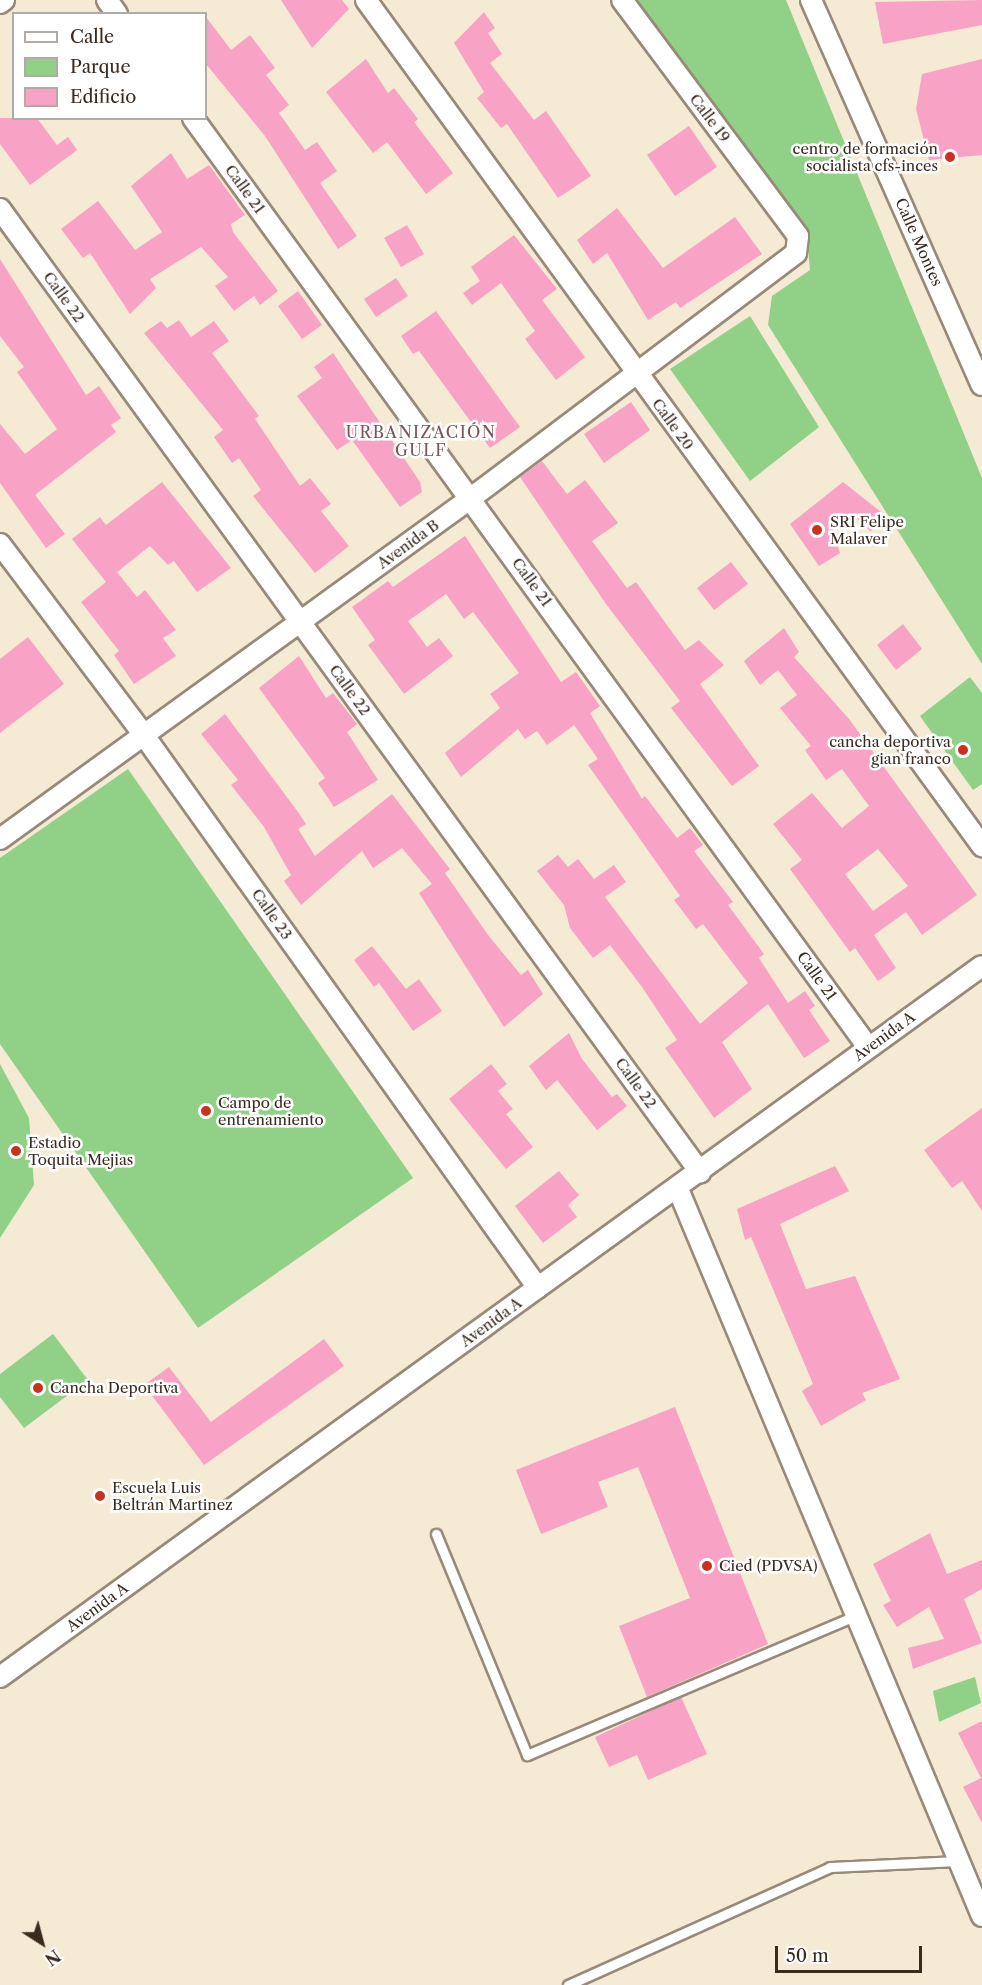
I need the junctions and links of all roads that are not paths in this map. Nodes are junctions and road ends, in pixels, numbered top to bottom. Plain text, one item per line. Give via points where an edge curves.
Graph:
1 (4, 0) edge
2 (366, 0) edge
3 (622, 0) edge
4 (811, 0) edge
5 (0, 3) edge
6 (195, 120) edge
7 (0, 209) edge
8 (798, 236) joint
9 (635, 371) junction
10 (982, 385) edge
11 (471, 498) junction
12 (0, 544) edge
13 (301, 622) junction
14 (143, 734) junction
15 (0, 839) edge
16 (982, 846) edge
17 (982, 966) edge
18 (868, 1047) junction
19 (700, 1172) junction
20 (678, 1189) junction
21 (538, 1288) junction
22 (436, 1534) dead end
23 (854, 1616) junction
24 (0, 1677) edge
25 (959, 1861) junction
26 (982, 1916) edge
27 (568, 1985) edge

1 - 5 street
2 - 9 street, Calle 20
3 - 8 street, Calle 19
4 - 10 street, Calle Montes
6 - 11 street, Calle 21
7 - 13 street, Calle 22
8 - 9 street, Avenida B via 796,253
9 - 11 street, Avenida B
9 - 16 street, Calle 20
11 - 13 street, Avenida B
11 - 18 street, Calle 21
12 - 14 street, Calle 23
13 - 14 street, Avenida B
13 - 19 street, Calle 22
14 - 15 street, Avenida B
14 - 21 street, Calle 23
17 - 18 street, Avenida A
18 - 19 street, Avenida A
19 - 20 street, Avenida A
20 - 21 street, Avenida A
20 - 23 street
21 - 24 street, Avenida A
22 - 23 lane via 527,1755
23 - 25 street
25 - 26 street
25 - 27 lane via 830,1867

